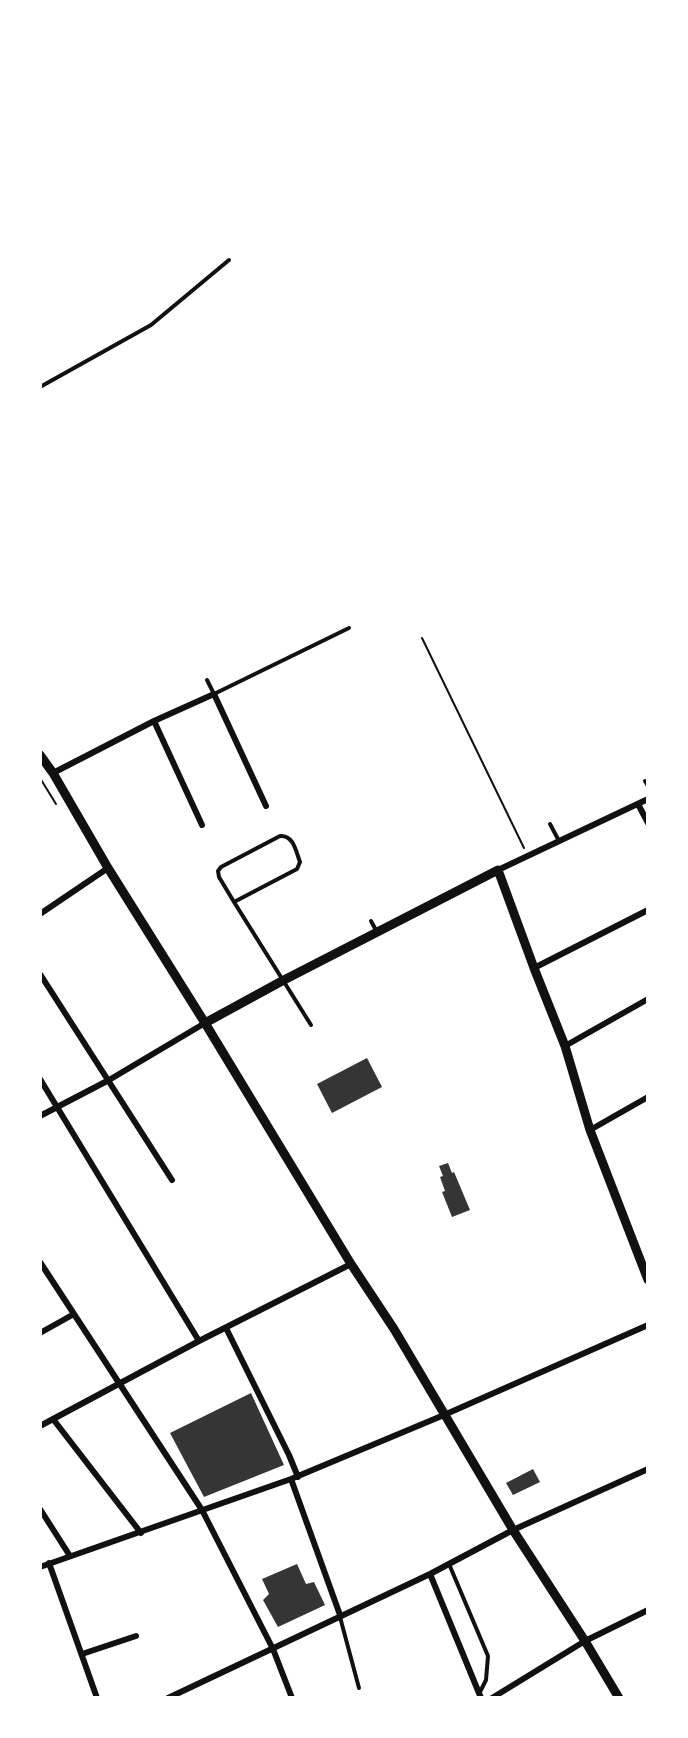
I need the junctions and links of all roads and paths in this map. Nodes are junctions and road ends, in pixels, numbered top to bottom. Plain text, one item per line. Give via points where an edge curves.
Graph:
1 (230, 260) dead end
2 (40, 387) edge
3 (349, 628) dead end
4 (422, 638) dead end
5 (207, 680) dead end
6 (214, 694) junction
7 (154, 721) junction
8 (40, 755) edge
9 (52, 773) junction
10 (648, 799) edge
11 (638, 804) junction
12 (266, 806) dead end
13 (648, 823) edge
14 (550, 824) dead end
15 (202, 825) dead end
16 (520, 839) dead end
17 (559, 841) junction
18 (108, 868) junction
19 (498, 870) junction
20 (234, 902) junction
21 (648, 910) edge
22 (40, 914) edge
23 (371, 921) dead end
24 (377, 932) junction
25 (534, 969) junction
26 (40, 974) edge
27 (282, 981) junction
28 (648, 999) edge
29 (205, 1023) junction
30 (311, 1025) dead end
31 (565, 1046) junction
32 (40, 1079) edge
33 (109, 1080) junction
34 (648, 1097) edge
35 (57, 1106) junction
36 (40, 1116) edge
37 (590, 1130) junction
38 (172, 1180) dead end
39 (40, 1262) edge
40 (351, 1264) junction
41 (648, 1280) edge
42 (75, 1314) junction
43 (648, 1325) edge
44 (226, 1328) junction
45 (40, 1333) edge
46 (199, 1341) junction
47 (120, 1383) junction
48 (444, 1416) junction
49 (53, 1419) junction
50 (40, 1426) edge
51 (648, 1469) edge
52 (298, 1477) junction
53 (291, 1479) junction
54 (40, 1509) edge
55 (202, 1510) junction
56 (513, 1530) junction
57 (141, 1533) junction
58 (70, 1556) junction
59 (49, 1563) junction
60 (449, 1564) junction
61 (40, 1567) edge
62 (430, 1574) junction
63 (648, 1610) edge
64 (340, 1615) junction
65 (136, 1636) dead end
66 (585, 1641) junction
67 (273, 1649) junction
68 (82, 1654) junction
69 (359, 1688) dead end
70 (480, 1696) edge
71 (97, 1698) edge
72 (168, 1698) edge
73 (292, 1698) edge
74 (492, 1698) edge
75 (619, 1698) edge

1 - 2 lane via 151,325
3 - 6 lane
4 - 16 path
5 - 6 lane
6 - 7 street
6 - 12 street
7 - 9 street
7 - 15 street
8 - 9 street
9 - 18 street
10 - 11 street
11 - 13 street
11 - 17 street
14 - 17 lane
17 - 19 street
18 - 22 street
18 - 29 street
19 - 24 street
19 - 25 street
20 - 20 lane via 297,869 300,862 290,839 280,836 220,867 219,877
20 - 27 lane
21 - 25 street
23 - 24 lane
24 - 27 street
25 - 31 street
26 - 33 street
27 - 29 street
27 - 30 lane
28 - 31 street
29 - 33 street
29 - 40 street
31 - 37 street
32 - 35 street
33 - 35 street
33 - 38 street
34 - 37 street
35 - 36 street
35 - 46 street
37 - 41 street
39 - 42 street
40 - 44 street
40 - 48 street
42 - 45 street
42 - 47 street
43 - 48 street
44 - 46 street
44 - 52 street
46 - 47 street
47 - 49 street
47 - 55 street
48 - 52 street
48 - 56 street
49 - 50 street
49 - 57 street
51 - 56 street
52 - 53 street
53 - 55 street
53 - 64 street
54 - 58 street
55 - 57 street
55 - 67 street
56 - 60 street
56 - 66 street
57 - 58 street
58 - 59 street
59 - 61 street
59 - 68 street
60 - 62 street
60 - 70 lane via 488,1656
62 - 64 street
62 - 70 street
63 - 66 street
64 - 67 street
64 - 69 lane
65 - 68 street
66 - 74 street
66 - 75 street
67 - 72 street
67 - 73 street
68 - 71 street

